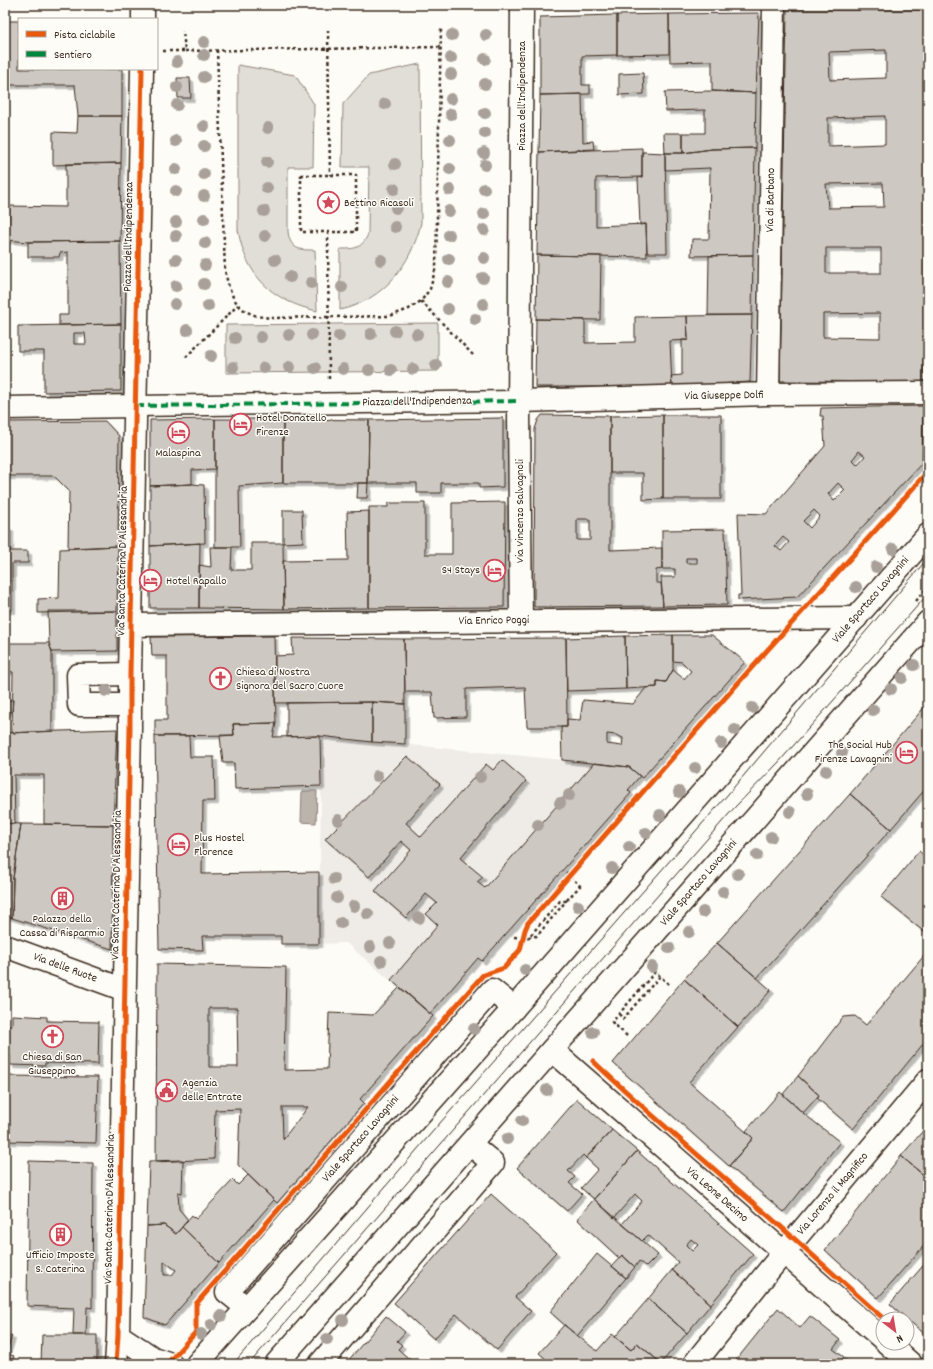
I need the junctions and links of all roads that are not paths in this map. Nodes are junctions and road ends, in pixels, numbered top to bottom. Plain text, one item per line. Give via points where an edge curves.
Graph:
1 (143, 5) edge
2 (522, 5) edge
3 (774, 5) edge
4 (143, 18) edge
5 (142, 70) edge
6 (928, 393) edge
7 (768, 394) junction
8 (520, 401) junction
9 (136, 406) junction
10 (5, 408) edge
11 (928, 535) edge
12 (856, 618) junction
13 (521, 620) junction
14 (928, 622) edge
15 (132, 625) junction
16 (130, 674) junction
17 (130, 705) junction
18 (5, 946) edge
19 (125, 990) junction
20 (514, 1008) junction
21 (552, 1050) junction
22 (928, 1080) edge
23 (470, 1144) junction
24 (784, 1253) junction
25 (247, 1308) junction
26 (875, 1332) edge
27 (118, 1335) junction
28 (896, 1351) edge
29 (116, 1364) edge
30 (171, 1364) edge
31 (197, 1364) edge
32 (276, 1364) edge
33 (320, 1364) edge
34 (694, 1364) edge
35 (911, 1364) edge

1 - 4 street
2 - 8 street, Piazza dell'Indipendenza
3 - 7 street, Via di Barbano
5 - 9 street, Piazza dell'Indipendenza
6 - 7 street, Via Giuseppe Dolfi
7 - 8 street, Via Giuseppe Dolfi
8 - 9 street, Piazza dell'Indipendenza
8 - 13 street, Via Vincenzo Salvagnoli
9 - 10 street
9 - 15 street, Via Santa Caterina D'Alessandria
11 - 12 street, Viale Spartaco Lavagnini
12 - 13 street, Via Enrico Poggi
12 - 20 street, Viale Spartaco Lavagnini
13 - 15 street, Via Enrico Poggi
14 - 21 street, Viale Spartaco Lavagnini
15 - 16 street, Via Santa Caterina D'Alessandria
16 - 17 street, Via Santa Caterina D'Alessandria
16 - 17 street via 78,676 79,705
17 - 19 street, Via Santa Caterina D'Alessandria
18 - 19 street, Via delle Ruote
19 - 27 street, Via Santa Caterina D'Alessandria
20 - 25 street, Viale Spartaco Lavagnini
20 - 25 street, Viale Spartaco Lavagnini via 492,990 227,1292
21 - 23 street, Viale Spartaco Lavagnini
21 - 24 street, Via Leone Decimo
22 - 24 street, Via Lorenzo il Magnifico
23 - 32 street, Viale Spartaco Lavagnini
23 - 33 street via 493,1163
24 - 26 street, Via Leone Decimo
24 - 34 street, Via Lorenzo il Magnifico
25 - 31 street, Viale Spartaco Lavagnini
27 - 29 street, Via Santa Caterina D'Alessandria
27 - 30 street via 153,1358
28 - 35 street

